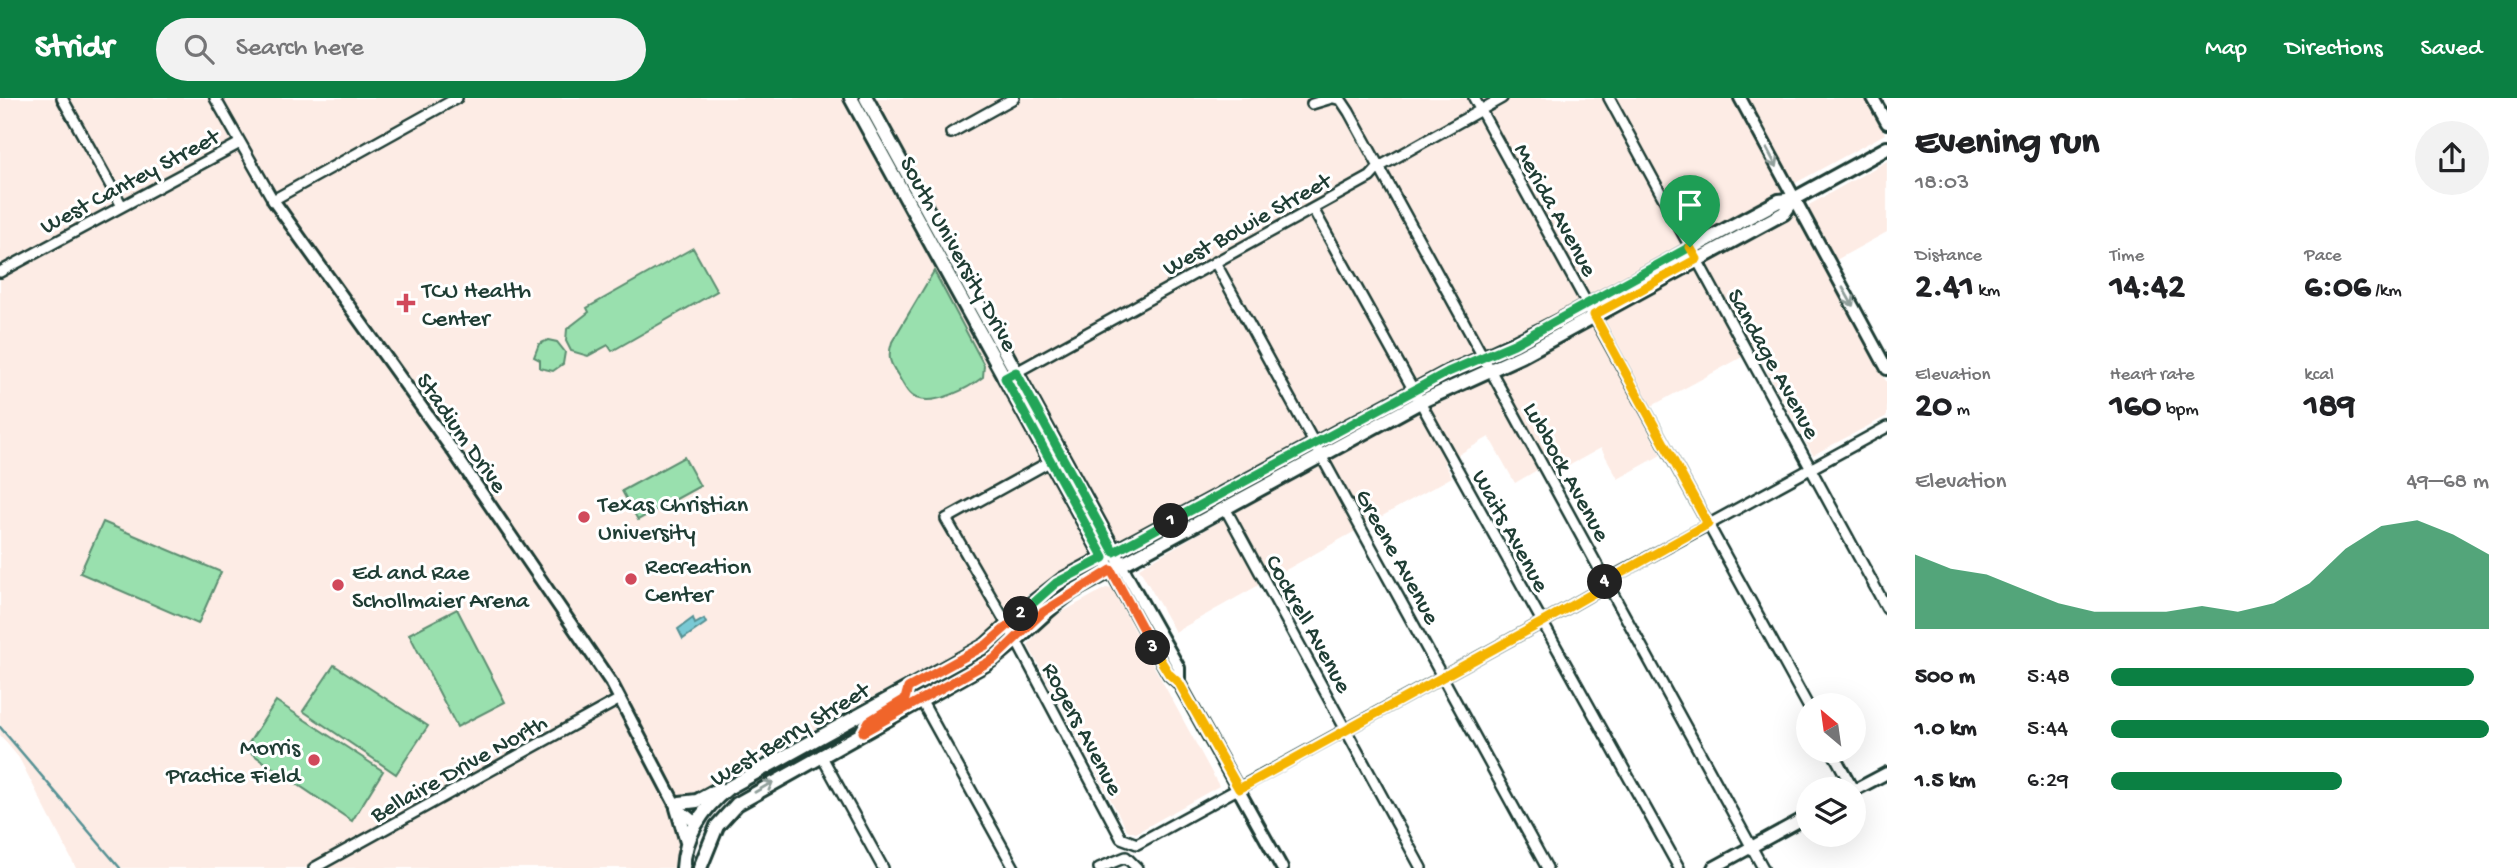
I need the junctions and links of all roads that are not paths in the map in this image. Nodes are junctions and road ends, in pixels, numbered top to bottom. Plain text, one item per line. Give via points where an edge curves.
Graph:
1 (62, 98) edge
2 (215, 98) edge
3 (457, 98) edge
4 (850, 98) edge
5 (866, 98) edge
6 (1014, 98) edge
7 (1333, 98) edge
8 (1474, 98) edge
9 (1502, 98) edge
10 (1609, 98) edge
11 (1740, 98) edge
12 (1873, 98) edge
13 (1312, 104) dead end
14 (1481, 109) junction
15 (1887, 122) edge
16 (951, 133) dead end
17 (240, 143) junction
18 (1887, 148) edge
19 (1379, 167) junction
20 (1794, 199) junction
21 (273, 200) junction
22 (121, 206) junction
23 (1312, 209) junction
24 (1694, 253) junction
25 (1215, 262) junction
26 (0, 272) edge
27 (1590, 309) junction
28 (1486, 364) junction
29 (1887, 369) edge
30 (1011, 375) junction
31 (1417, 396) junction
32 (1887, 427) edge
33 (1318, 449) junction
34 (1051, 461) junction
35 (1811, 469) junction
36 (1256, 475) junction
37 (1225, 508) junction
38 (1708, 524) junction
39 (1109, 555) junction
40 (1116, 567) junction
41 (1607, 580) junction
42 (1050, 589) junction
43 (1887, 609) edge
44 (1541, 623) junction
45 (1007, 628) junction
46 (1016, 640) junction
47 (976, 651) junction
48 (1443, 677) junction
49 (908, 688) junction
50 (1801, 693) edge
51 (620, 699) junction
52 (921, 700) junction
53 (1346, 730) junction
54 (863, 732) junction
55 (821, 755) junction
56 (757, 770) junction
57 (1887, 773) edge
58 (1866, 784) edge
59 (1239, 789) junction
60 (678, 806) junction
61 (725, 815) junction
62 (699, 821) junction
63 (1796, 823) edge
64 (687, 842) junction
65 (1752, 847) junction
66 (701, 863) edge
67 (1135, 865) edge
68 (314, 868) edge
69 (683, 868) edge
70 (883, 868) edge
71 (1014, 868) edge
72 (1099, 868) edge
73 (1282, 868) edge
74 (1421, 868) edge
75 (1547, 868) edge
76 (1679, 868) edge
77 (1713, 868) edge
78 (1763, 868) edge

1 - 22 street
2 - 17 street, Stadium Drive
3 - 21 street
4 - 30 main road, South University Drive
5 - 30 main road, South University Drive
6 - 16 street
7 - 13 street, Lubbock Avenue
7 - 19 street, Lubbock Avenue via 1341,100
8 - 14 street, Merida Avenue
9 - 14 street, West Bowie Street
10 - 24 street, Sandage Avenue
11 -> 20 street
12 - 15 street
14 - 19 street, West Bowie Street
14 - 27 street, Merida Avenue
17 - 21 street, Stadium Drive
17 - 22 street, West Cantey Street
18 - 20 main road, West Berry Street
19 - 23 street, West Bowie Street via 1370,177
19 - 28 street, Lubbock Avenue
20 - 24 main road, West Berry Street via 1779,201
20 -> 29 street
21 - 51 street, Stadium Drive via 453,451
22 - 26 street, West Cantey Street
23 - 25 street, West Bowie Street
23 - 31 street, Waits Avenue
24 - 27 main road, West Berry Street
24 - 35 street, Sandage Avenue
25 - 30 street, West Bowie Street
25 - 33 street, Greene Avenue
27 - 28 main road, West Berry Street
27 - 38 street, Merida Avenue
28 - 31 main road, West Berry Street
28 - 41 street, Lubbock Avenue
30 - 34 main road, South University Drive
30 - 39 main road, South University Drive
31 - 33 main road, West Berry Street
31 - 44 street, Waits Avenue
32 - 35 street
33 - 36 main road, West Berry Street
33 - 37 main road, West Berry Street
33 - 48 street, Greene Avenue
34 - 39 main road, South University Drive
34 - 45 street, Rogers Avenue via 946,519
35 - 38 street
35 - 43 street, Sandage Avenue
36 - 37 main road
36 - 39 main road, West Berry Street
37 - 40 main road, West Berry Street
37 - 53 street, Cockrell Avenue
38 - 41 street
38 - 50 street, Merida Avenue
39 - 40 main road, South University Drive
39 - 42 main road, West Berry Street
40 - 46 main road, West Berry Street via 1057,602
40 - 59 street, South University Drive via 1169,674 1179,683
41 - 44 street via 1597,591
41 - 65 street, Lubbock Avenue
42 - 45 main road, West Berry Street
42 - 46 main road via 1016,628
44 - 48 street
44 - 76 street, Waits Avenue
45 - 46 street, Rogers Avenue
45 - 47 main road, West Berry Street
46 - 52 main road, West Berry Street via 986,664
46 - 59 street, Rogers Avenue via 1121,838 1128,843 1144,842
47 - 49 main road, West Berry Street
47 - 52 main road via 929,685
48 - 53 street
48 - 75 street, Greene Avenue
49 - 54 main road via 905,699 869,721
49 - 56 main road, West Berry Street
51 - 60 street, Stadium Drive
51 - 68 street, Bellaire Drive North
52 - 54 main road, West Berry Street
52 - 71 street
53 - 59 street
53 - 74 street, Cockrell Avenue
54 - 55 main road, West Berry Street
61 -> 55 main road, West Berry Street
55 - 70 street
56 - 60 main road via 698,801
56 - 62 main road, West Berry Street via 717,797
57 - 58 street
59 - 73 street, South University Drive
60 - 62 street, Stadium Drive
60 - 64 main road
61 - 62 main road
61 - 66 main road, West Berry Street
62 - 64 main road, West Berry Street
62 - 66 main road via 704,836
63 - 65 street
64 - 69 main road, West Berry Street
65 - 77 street
65 - 78 street, Lubbock Avenue
67 - 72 street via 1120,857

